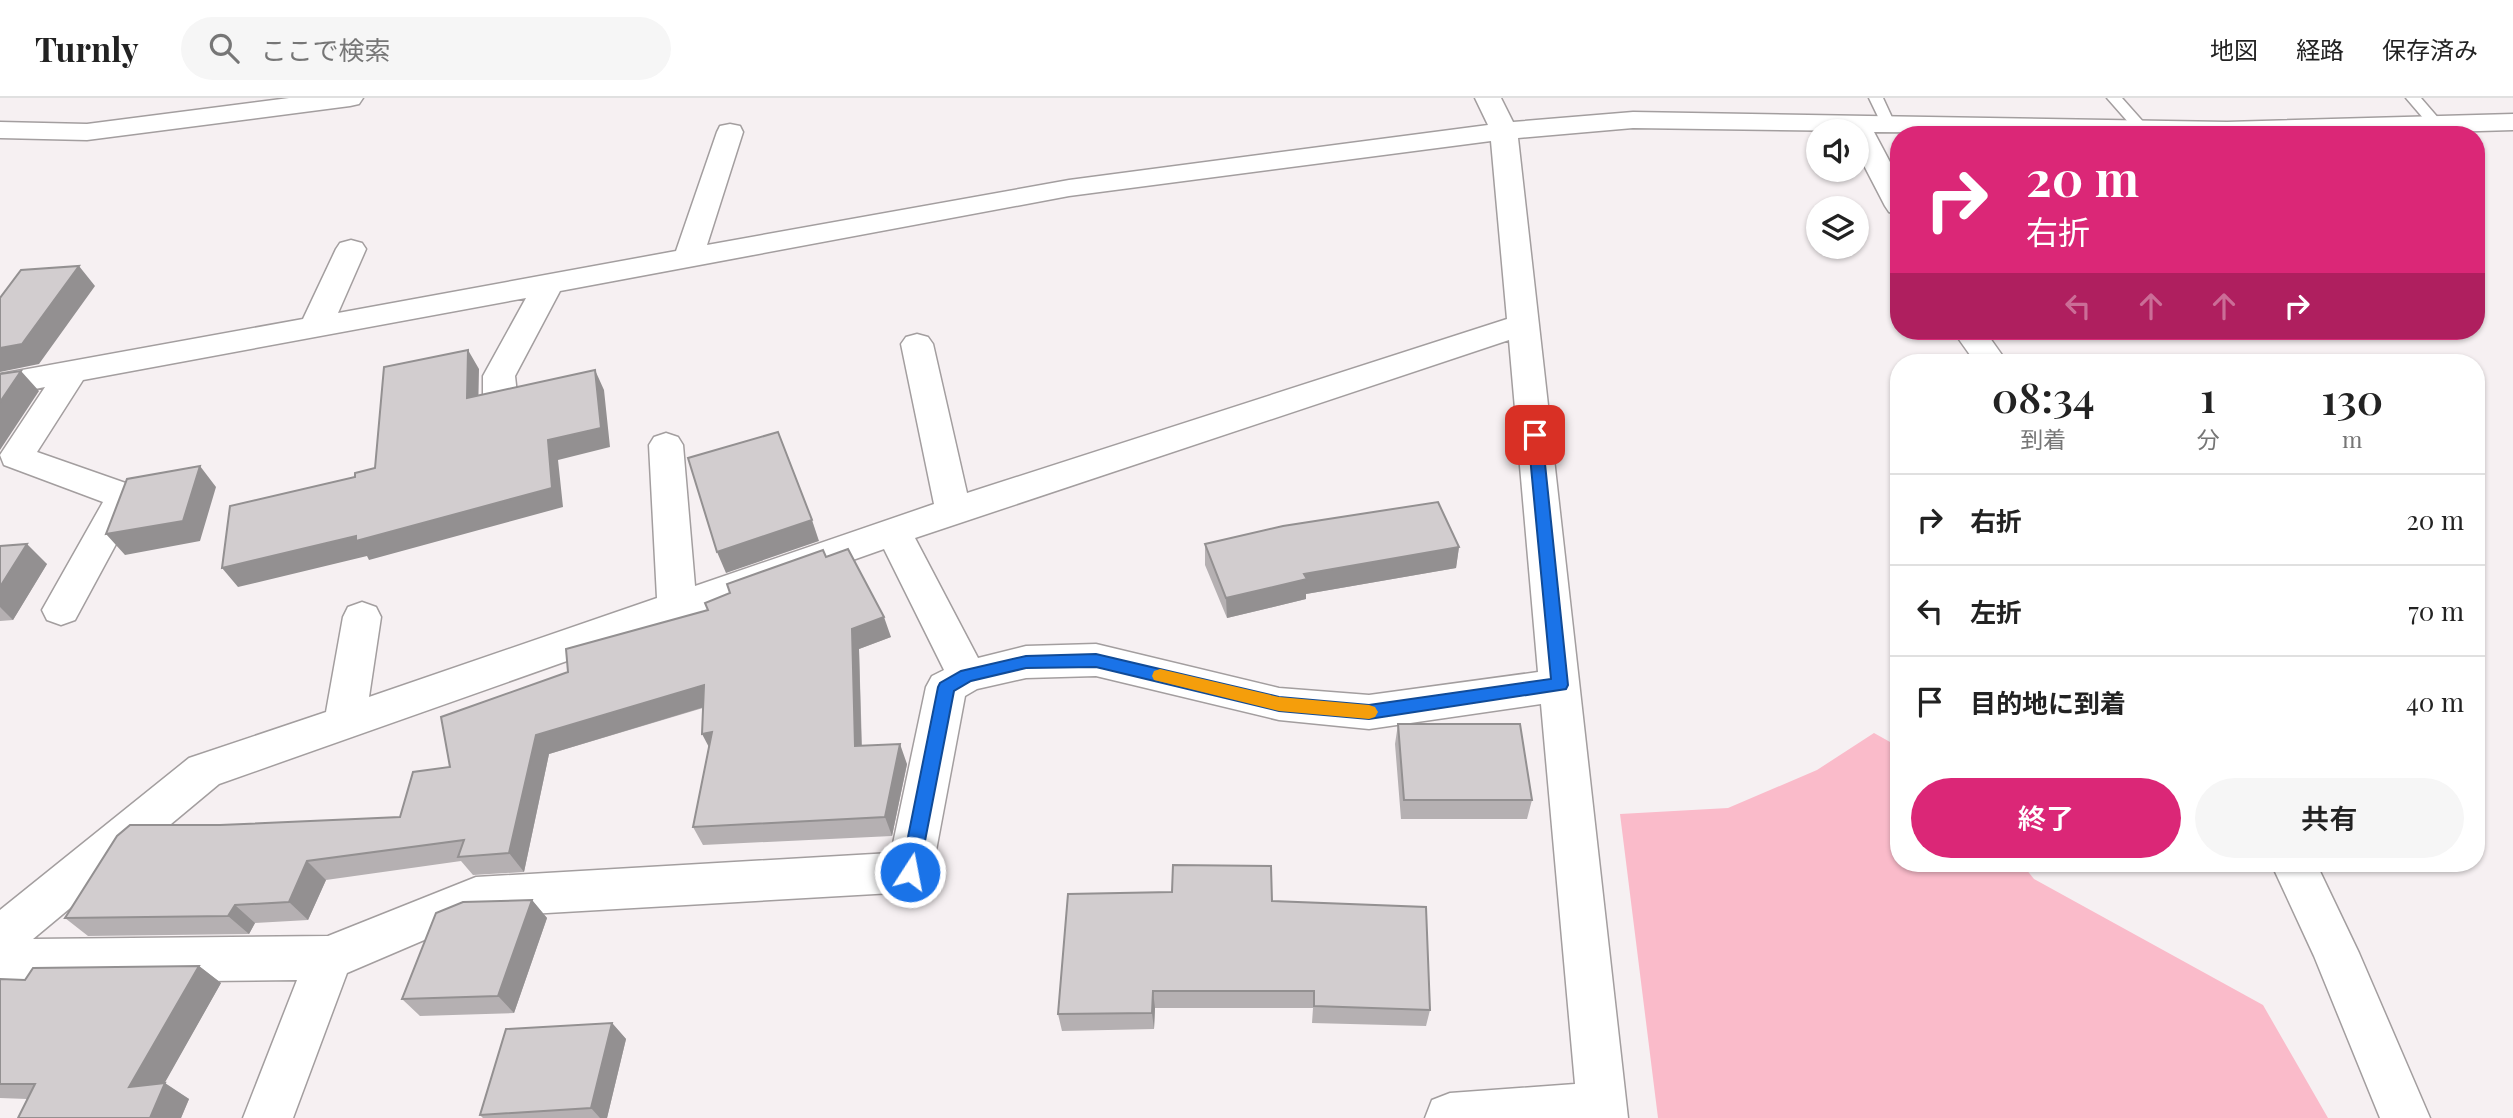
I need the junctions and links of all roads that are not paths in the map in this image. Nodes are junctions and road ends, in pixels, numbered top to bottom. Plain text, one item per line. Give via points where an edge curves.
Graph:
1 (350, 98) edge
2 (1876, 98) edge
3 (2114, 98) edge
4 (2413, 98) edge
5 (316, 99) edge
6 (1630, 109) edge
7 (1496, 114) edge
8 (1806, 121) edge
9 (2513, 122) edge
10 (2435, 123) junction
11 (1869, 124) edge
12 (1888, 124) junction
13 (2014, 126) edge
14 (2139, 126) edge
15 (2346, 126) edge
16 (0, 130) edge
17 (730, 132) dead end
18 (1869, 149) edge
19 (1890, 189) edge
20 (351, 249) dead end
21 (688, 259) junction
22 (548, 285) junction
23 (1524, 324) junction
24 (315, 328) junction
25 (918, 344) dead end
26 (71, 373) junction
27 (0, 385) edge
28 (500, 394) edge
29 (666, 445) dead end
30 (159, 482) edge
31 (106, 490) junction
32 (953, 511) junction
33 (894, 532) junction
34 (677, 607) junction
35 (61, 610) dead end
36 (362, 617) dead end
37 (967, 676) junction
38 (1560, 685) junction
39 (345, 722) junction
40 (2297, 872) edge
41 (0, 939) edge
42 (329, 958) junction
43 (0, 961) edge
44 (1602, 1112) edge
45 (268, 1118) edge
46 (1450, 1118) edge
47 (2405, 1118) edge

1 - 5 street
2 - 12 lane
3 - 14 lane
4 - 10 lane
5 - 16 street via 87,132
6 - 7 street
6 - 8 street
7 - 21 street
7 - 23 street
9 - 10 street
10 - 15 street
11 - 12 street
12 - 13 street
17 - 21 street
18 - 19 street
20 - 24 street
21 - 22 street
22 - 24 street
22 - 28 street via 499,376
23 - 32 street
23 - 38 street
24 - 26 street
25 - 32 street
26 - 27 street
26 - 31 street via 16,457
29 - 34 street
30 - 31 street
31 - 35 street via 124,496
32 - 33 street
33 - 34 street
33 - 37 street
34 - 39 street
36 - 39 street
37 - 38 street via 1026,662 1096,660 1279,704 1369,712
37 - 42 street via 946,687 910,872 476,897
38 - 44 street
39 - 41 street via 204,771
40 - 47 street
42 - 43 street
42 - 45 street
44 - 46 street

